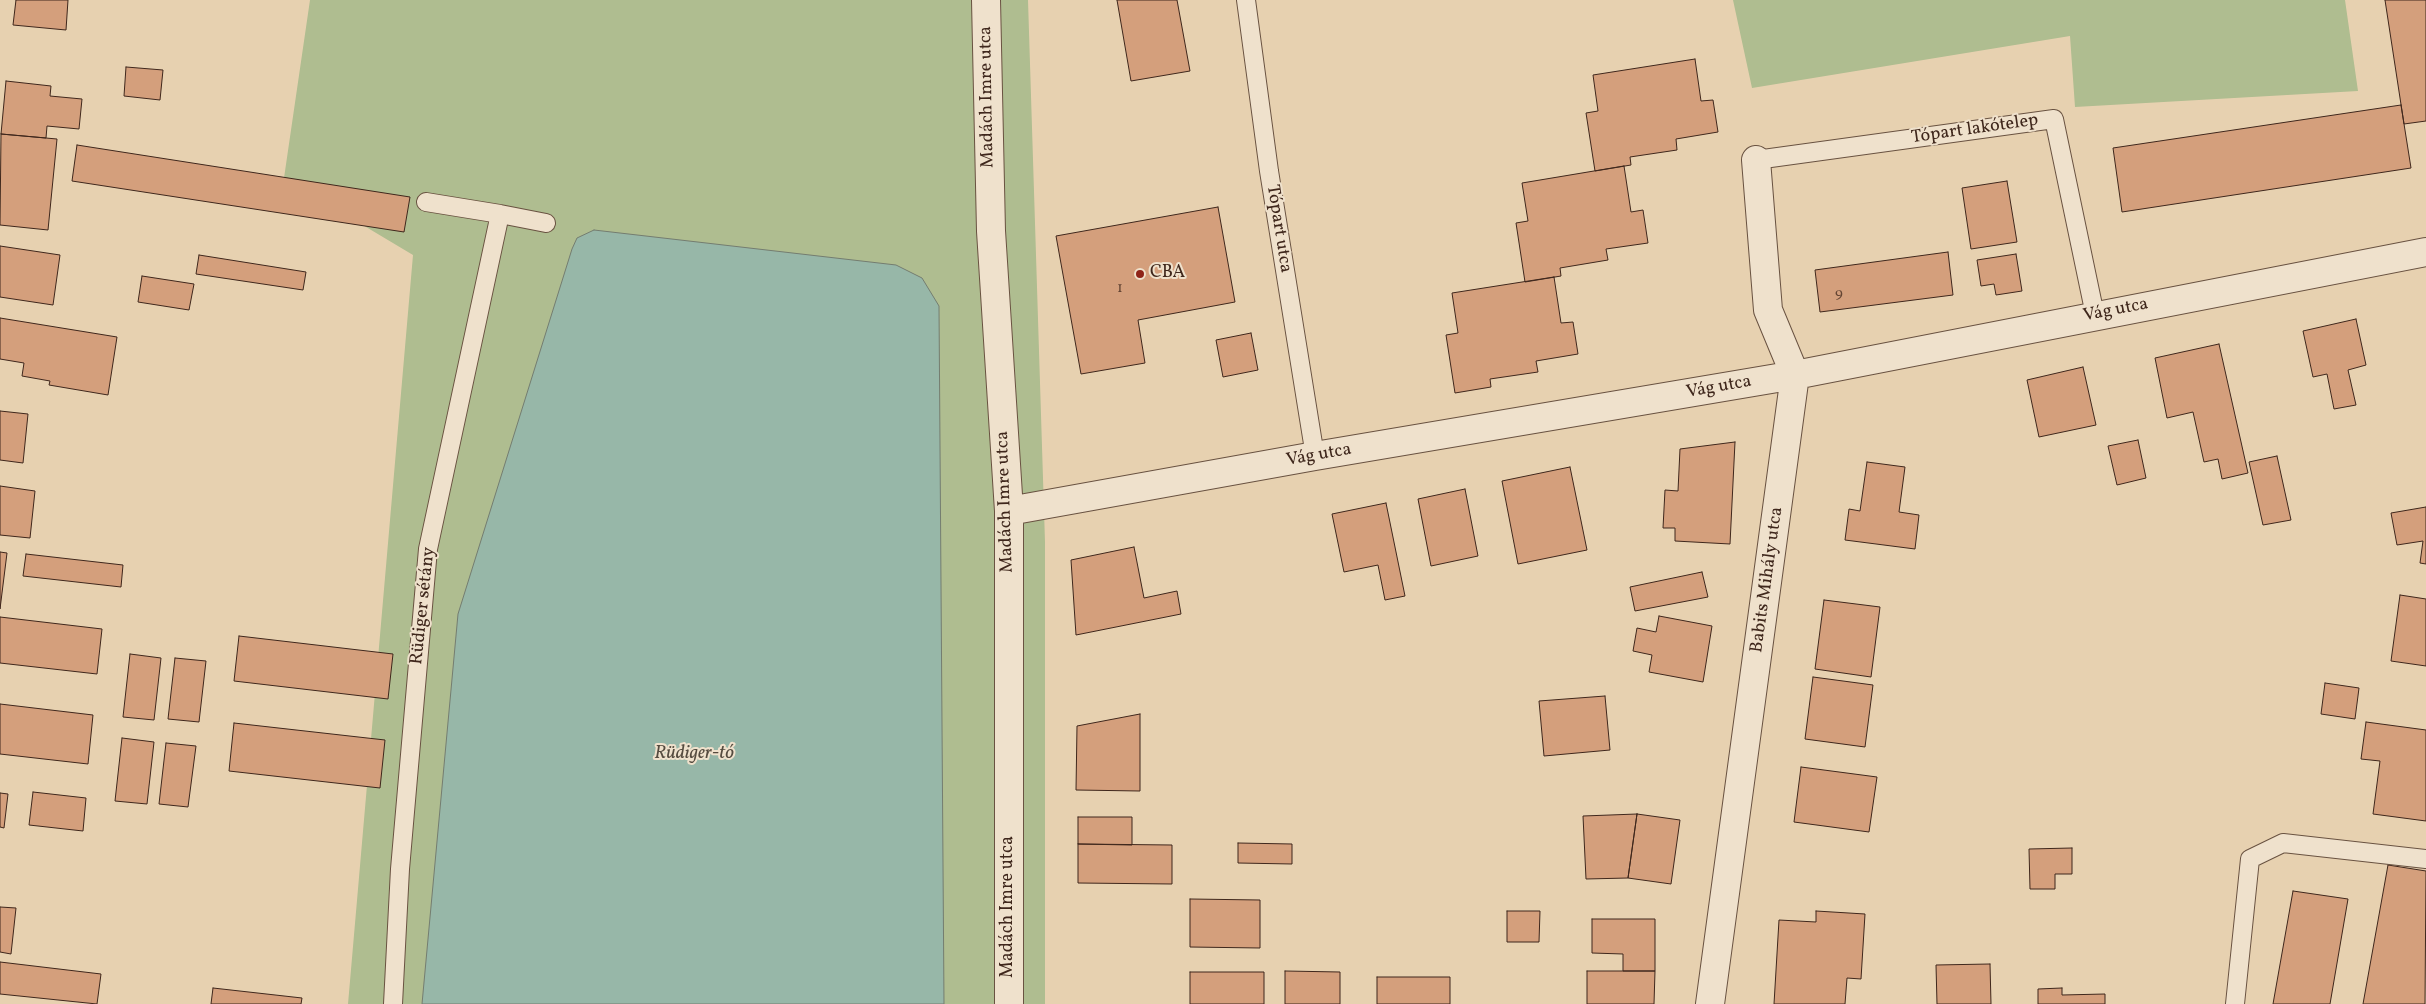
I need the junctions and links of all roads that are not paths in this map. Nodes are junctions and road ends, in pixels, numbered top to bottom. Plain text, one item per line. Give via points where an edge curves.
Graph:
1 (986, 0) edge
2 (1246, 0) edge
3 (1756, 160) joint
4 (426, 202) dead end
5 (500, 214) junction
6 (546, 223) dead end
7 (2426, 252) edge
8 (2095, 315) junction
9 (1795, 375) junction
10 (1315, 456) junction
11 (1009, 511) junction
12 (2426, 859) edge
13 (393, 1004) edge
14 (1009, 1004) edge
15 (1710, 1004) edge
16 (2235, 1004) edge

1 - 11 street, Madách Imre utca via 991,231
2 - 10 lane, Tópart utca via 1269,171
3 - 8 lane, Tópart lakótelep via 2054,119
3 - 9 street via 1768,310
4 - 5 lane
5 - 6 lane
5 - 13 lane, Rüdiger sétány via 428,549 400,869
7 - 8 street, Vág utca
8 - 9 street, Vág utca
9 - 10 street, Vág utca
9 - 15 street, Babits Mihály utca
10 - 11 street, Vág utca
11 - 14 street, Madách Imre utca
12 - 16 lane via 2283,843 2250,859

